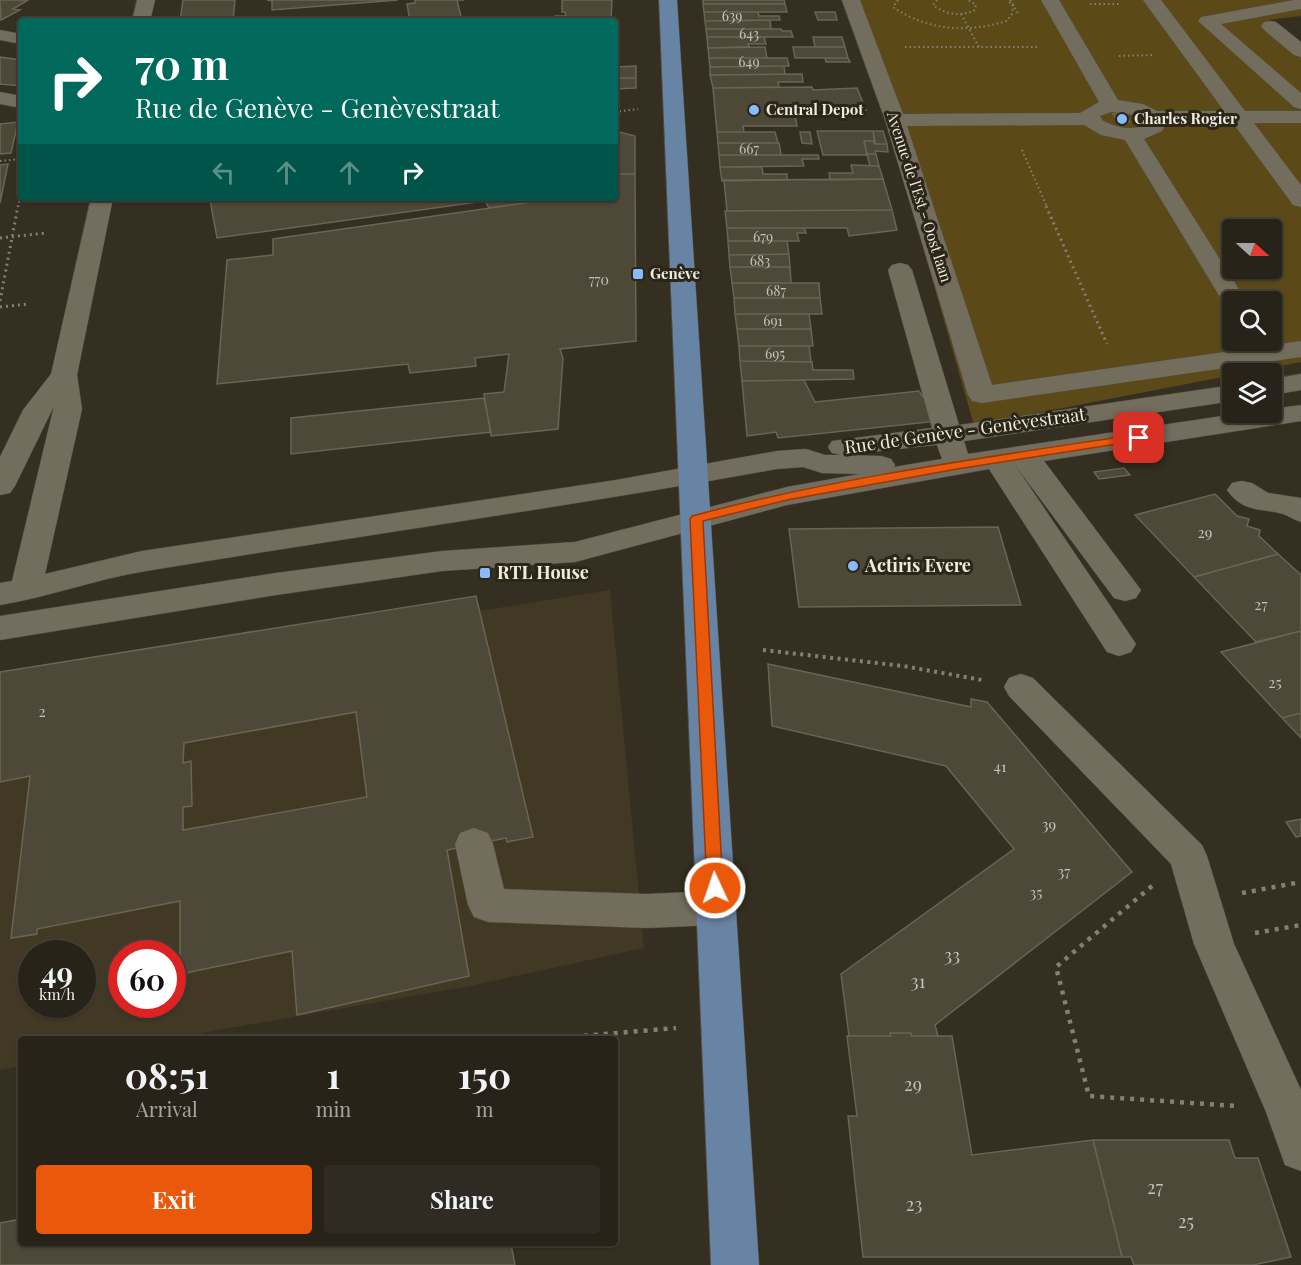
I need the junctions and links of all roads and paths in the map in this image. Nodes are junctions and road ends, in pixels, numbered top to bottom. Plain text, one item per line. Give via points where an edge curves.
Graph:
1 (146, 0) edge
2 (668, 0) edge
3 (851, 0) edge
4 (888, 0) edge
5 (898, 0) edge
6 (937, 0) edge
7 (968, 0) edge
8 (1009, 0) edge
9 (1050, 0) edge
10 (1086, 0) edge
11 (1152, 0) edge
12 (1089, 4) dead end
13 (1301, 4) edge
14 (1013, 5) junction
15 (893, 7) junction
16 (1262, 12) edge
17 (961, 14) junction
18 (142, 18) edge
19 (894, 18) dead end
20 (1301, 21) edge
21 (1023, 22) dead end
22 (969, 28) junction
23 (0, 35) edge
24 (18, 38) edge
25 (1033, 39) dead end
26 (905, 47) dead end
27 (979, 47) junction
28 (1301, 51) edge
29 (1120, 56) dead end
30 (1125, 63) dead end
31 (0, 98) edge
32 (18, 101) edge
33 (1301, 103) edge
34 (1111, 106) junction
35 (639, 109) dead end
36 (618, 112) edge
37 (1153, 117) junction
38 (1241, 117) junction
39 (1301, 117) edge
40 (1008, 119) junction
41 (1089, 119) junction
42 (895, 120) junction
43 (1131, 134) junction
44 (18, 159) edge
45 (0, 161) edge
46 (1301, 200) edge
47 (19, 201) edge
48 (108, 201) edge
49 (46, 233) dead end
50 (13, 237) junction
51 (0, 238) edge
52 (900, 270) dead end
53 (1227, 291) edge
54 (0, 301) edge
55 (28, 304) dead end
56 (0, 307) edge
57 (1282, 348) edge
58 (1301, 349) edge
59 (1243, 351) edge
60 (64, 375) junction
61 (1121, 375) junction
62 (1301, 382) edge
63 (1282, 385) edge
64 (1222, 395) edge
65 (1301, 413) edge
66 (949, 435) junction
67 (1011, 457) junction
68 (806, 458) junction
69 (953, 466) junction
70 (694, 475) junction
71 (0, 486) edge
72 (1242, 490) dead end
73 (1301, 512) edge
74 (696, 519) junction
75 (617, 539) junction
76 (1125, 590) dead end
77 (13, 592) edge
78 (0, 628) edge
79 (1119, 644) dead end
80 (763, 650) dead end
81 (1022, 687) joint
82 (474, 844) dead end
83 (1191, 869) junction
84 (1301, 882) edge
85 (716, 908) junction
86 (647, 1028) dead end
87 (572, 1036) edge
88 (1294, 1131) edge
89 (735, 1265) edge

1 - 18 street
2 - 70 main road
3 - 42 street, Avenue de l'Est - Oost laan
4 - 15 path
5 - 15 path
6 - 17 path via 933,5 936,8
7 - 17 path via 977,8
8 - 14 path
9 - 34 street
10 - 12 path
11 - 38 street
13 - 16 street
14 - 21 path
14 - 22 path via 1007,21
15 - 19 path
15 - 22 path via 934,25
16 - 20 street
16 - 28 street
16 - 33 street via 1208,21
17 - 22 path
22 - 27 path
23 - 24 street
25 - 27 path via 1038,47
26 - 27 path
29 - 30 path
31 - 32 street
34 - 37 street via 1136,109
34 - 41 street via 1094,110
35 - 36 path
37 - 38 street
37 - 43 street via 1156,122 1152,130
38 - 39 street
38 - 46 street
40 - 41 street
40 - 42 street
40 - 61 path
41 - 43 street via 1101,128
42 - 61 street, Avenue de l'Est - Oost laan via 982,395
43 - 53 street
44 - 45 path
47 - 50 path
48 - 60 street
49 - 50 path
50 - 51 path
50 - 54 path
52 - 66 street
55 - 56 path
57 - 58 street
59 - 61 street
60 - 71 street via 37,410
60 - 77 street via 68,409
62 - 63 street
64 - 66 street, Rue de Genève - Genèvestraat
65 - 67 street, Rue de Genève - Genèvestraat
66 - 68 street, Rue de Genève - Genèvestraat via 817,450
66 - 69 street
67 - 69 street, Rue de Genève - Genèvestraat
67 - 76 street
67 - 79 street
68 - 69 street, Rue de Genève - Genèvestraat via 822,464
68 - 70 street, Rue de Genève - Genèvestraat
69 - 74 street, Rue de Genève - Genèvestraat via 787,496
70 - 74 main road
70 - 77 street, Rue de Genève - Genèvestraat via 142,561
72 - 73 street via 1260,502 1294,506
74 - 75 street, Rue de Genève - Genèvestraat
74 - 85 main road
75 - 77 street via 597,532 570,530 478,535 142,584
75 - 78 street, Rue de Genève - Genèvestraat via 569,553 445,560
80 - 81 path via 903,666
81 - 83 street
82 - 85 street via 488,905
83 - 84 path via 1242,893
83 - 88 street via 1214,944
83 - 88 path via 1056,967 1089,1096 1241,1106
85 - 89 main road
86 - 87 path

